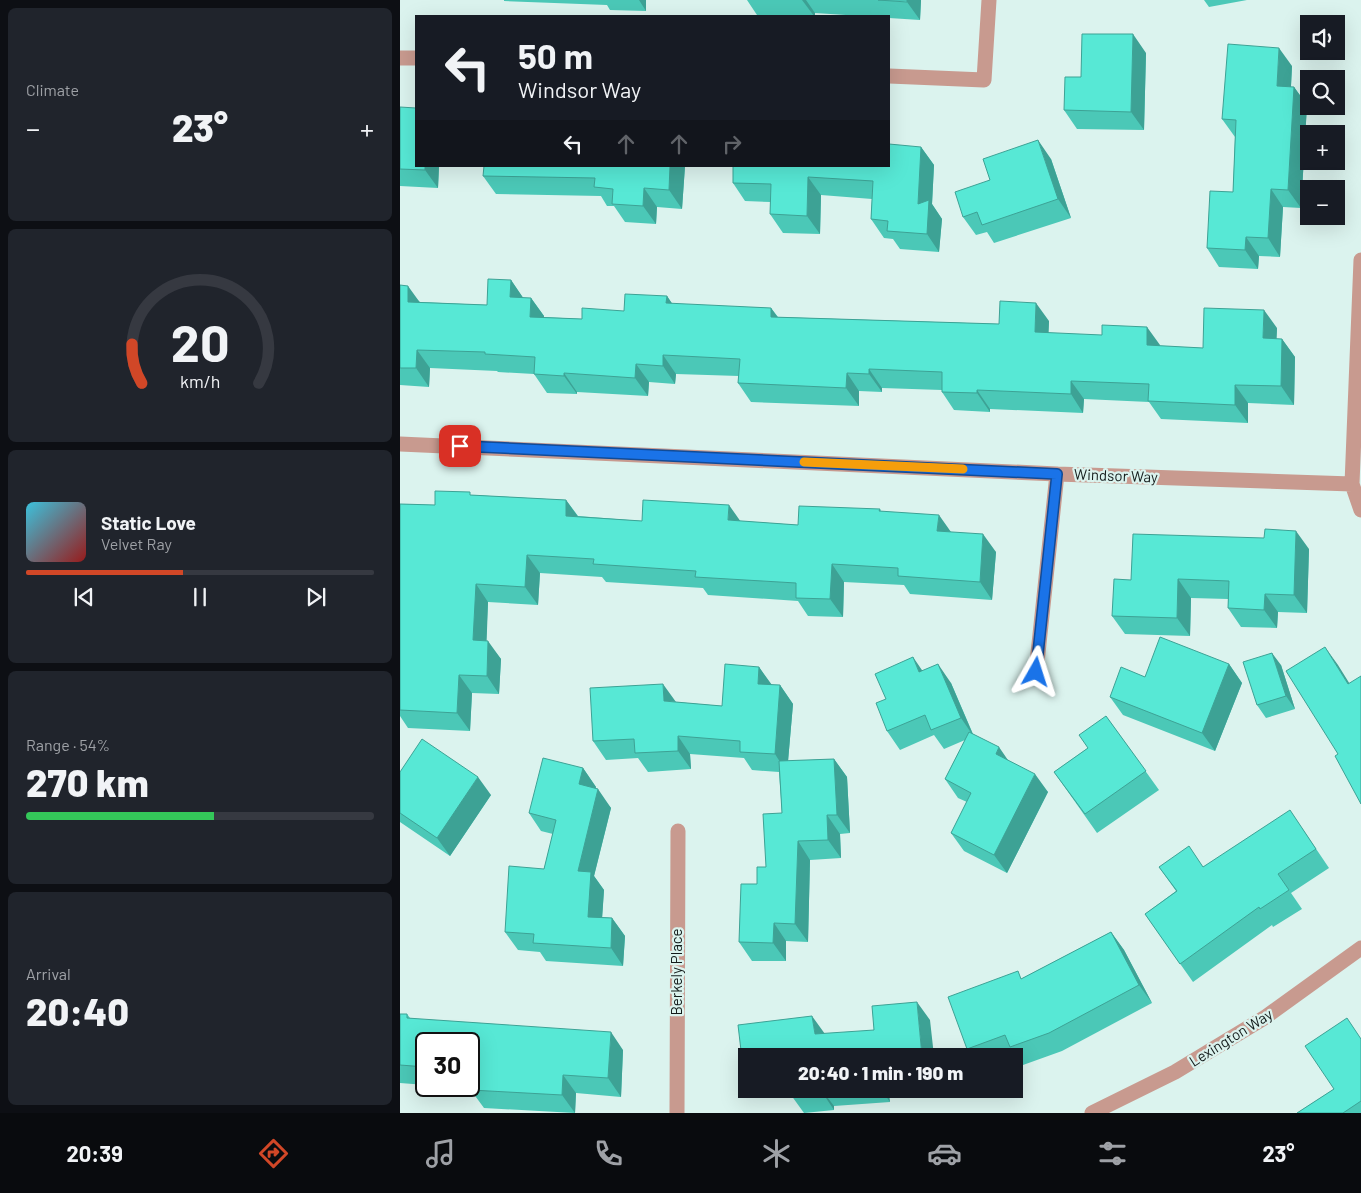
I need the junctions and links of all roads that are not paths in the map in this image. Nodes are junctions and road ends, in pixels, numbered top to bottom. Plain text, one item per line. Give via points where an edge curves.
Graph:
1 (989, 0) edge
2 (400, 58) edge
3 (415, 58) edge
4 (890, 76) edge
5 (1361, 260) edge
6 (400, 444) edge
7 (1057, 474) junction
8 (1352, 484) junction
9 (1361, 510) edge
10 (1036, 672) dead end
11 (678, 831) dead end
12 (1361, 948) edge
13 (677, 1113) edge
14 (1092, 1113) edge

1 - 4 street via 984,80
2 - 3 street
5 - 8 street
6 - 7 street, Windsor Way
7 - 8 street, Windsor Way
7 - 10 street
8 - 9 street
11 - 13 street, Berkely Place
12 - 14 street, Lexington Way via 1264,1018 1175,1072

